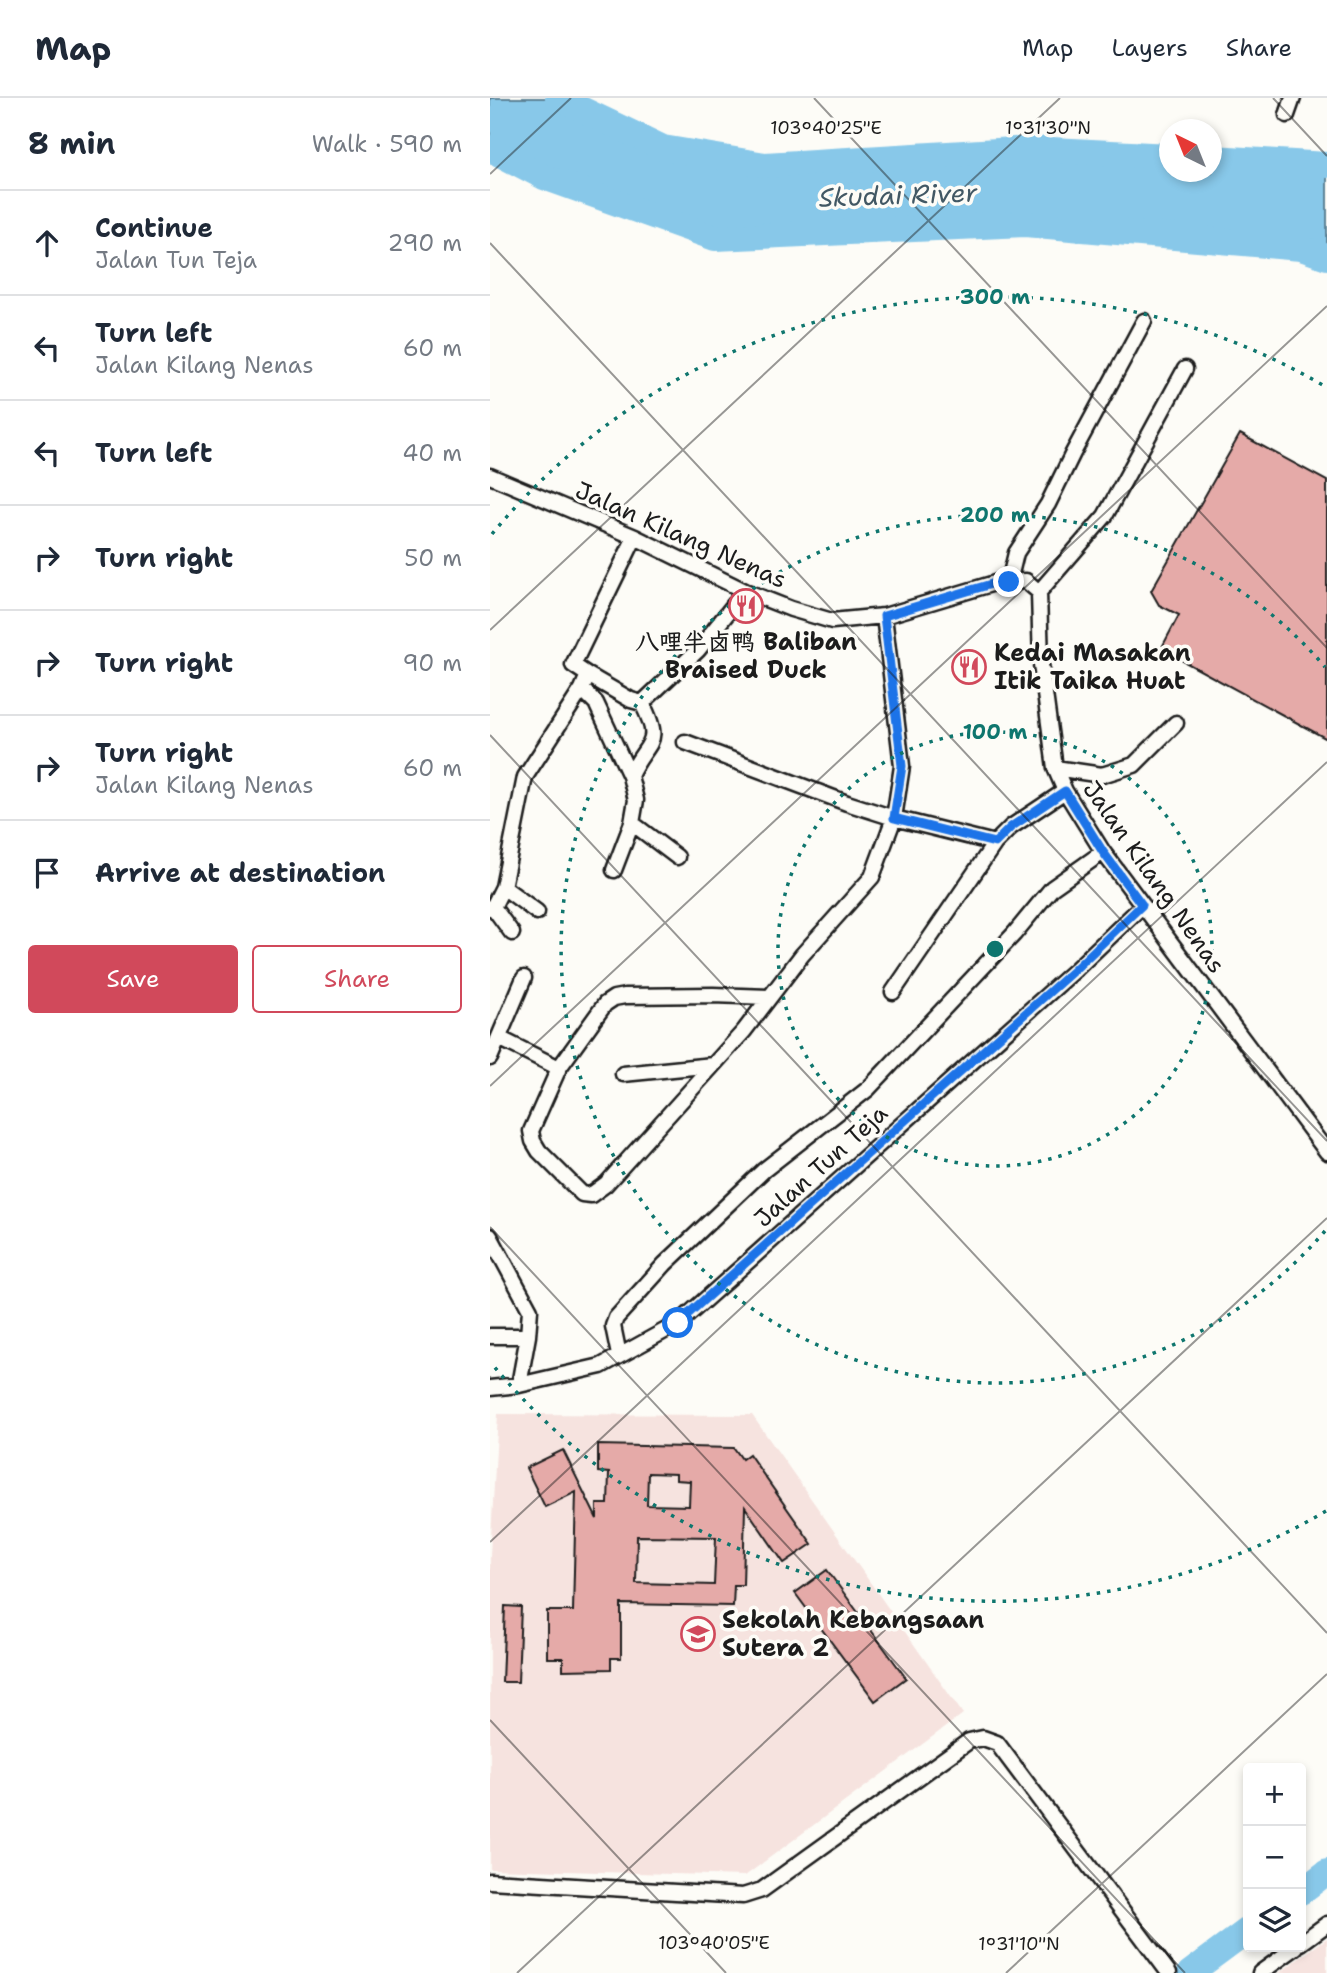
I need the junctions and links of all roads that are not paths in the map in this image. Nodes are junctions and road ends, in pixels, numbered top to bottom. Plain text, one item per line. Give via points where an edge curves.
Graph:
1 (1293, 98) edge
2 (1287, 115) dead end
3 (1144, 321) dead end
4 (1185, 369) dead end
5 (490, 476) edge
6 (635, 537) junction
7 (1009, 582) junction
8 (745, 591) junction
9 (1039, 592) junction
10 (884, 616) junction
11 (585, 682) junction
12 (642, 703) junction
13 (1176, 723) dead end
14 (685, 742) dead end
15 (1055, 768) junction
16 (630, 776) junction
17 (1065, 791) junction
18 (894, 818) junction
19 (632, 823) junction
20 (995, 843) junction
21 (1103, 852) junction
22 (677, 857) dead end
23 (614, 870) dead end
24 (503, 887) junction
25 (1142, 905) junction
26 (491, 907) edge
27 (537, 912) dead end
28 (512, 933) dead end
29 (524, 978) dead end
30 (893, 992) dead end
31 (769, 997) junction
32 (499, 1038) junction
33 (490, 1058) edge
34 (713, 1065) junction
35 (559, 1068) junction
36 (623, 1074) dead end
37 (1327, 1152) edge
38 (491, 1240) edge
39 (490, 1336) edge
40 (528, 1336) junction
41 (619, 1355) junction
42 (519, 1385) junction
43 (490, 1388) edge
44 (490, 1881) edge
45 (1327, 1924) edge
46 (1306, 1939) edge
47 (1289, 1952) edge
48 (1169, 1973) edge
49 (1260, 1973) edge

1 - 2 street
3 - 7 street via 1048,504 1016,553
4 - 9 street via 1105,516
5 - 6 street, Jalan Kilang Nenas
6 - 8 street, Jalan Kilang Nenas
6 - 11 street via 573,665
7 - 9 street, Jalan Kilang Nenas via 1026,581
7 - 10 street, Jalan Kilang Nenas
8 - 10 street, Jalan Kilang Nenas via 832,621
8 - 12 street via 698,650
9 - 15 street, Jalan Kilang Nenas via 1041,664
10 - 18 street via 902,766
11 - 12 street
11 - 16 street
11 - 24 street via 525,777
12 - 16 street via 653,734
13 - 15 street via 1134,765 1102,775
14 - 18 street
15 - 17 street, Jalan Kilang Nenas
16 - 19 street via 636,800
17 - 20 street
17 - 21 street, Jalan Kilang Nenas
18 - 20 street
18 - 31 street via 872,877
19 - 22 street
19 - 23 street
20 - 30 street
21 - 25 street, Jalan Kilang Nenas
21 - 41 street via 1052,888 868,1089 764,1170 665,1264 616,1318 613,1326
24 - 26 street
24 - 27 street
25 - 37 street, Jalan Kilang Nenas
25 - 41 street, Jalan Tun Teja via 678,1323
26 - 28 street
29 - 32 street
31 - 34 street
31 - 35 street via 614,998 599,1010
32 - 33 street
32 - 35 street
34 - 35 street via 606,1184 588,1195 579,1192 539,1151 531,1136
34 - 36 street
38 - 40 street via 530,1310
39 - 40 street
40 - 42 street
41 - 42 street, Jalan Tun Teja via 601,1366
42 - 43 street, Jalan Tun Teja
44 - 48 street via 743,1896 762,1890 969,1741 983,1738 997,1743
45 - 46 street
47 - 49 street

